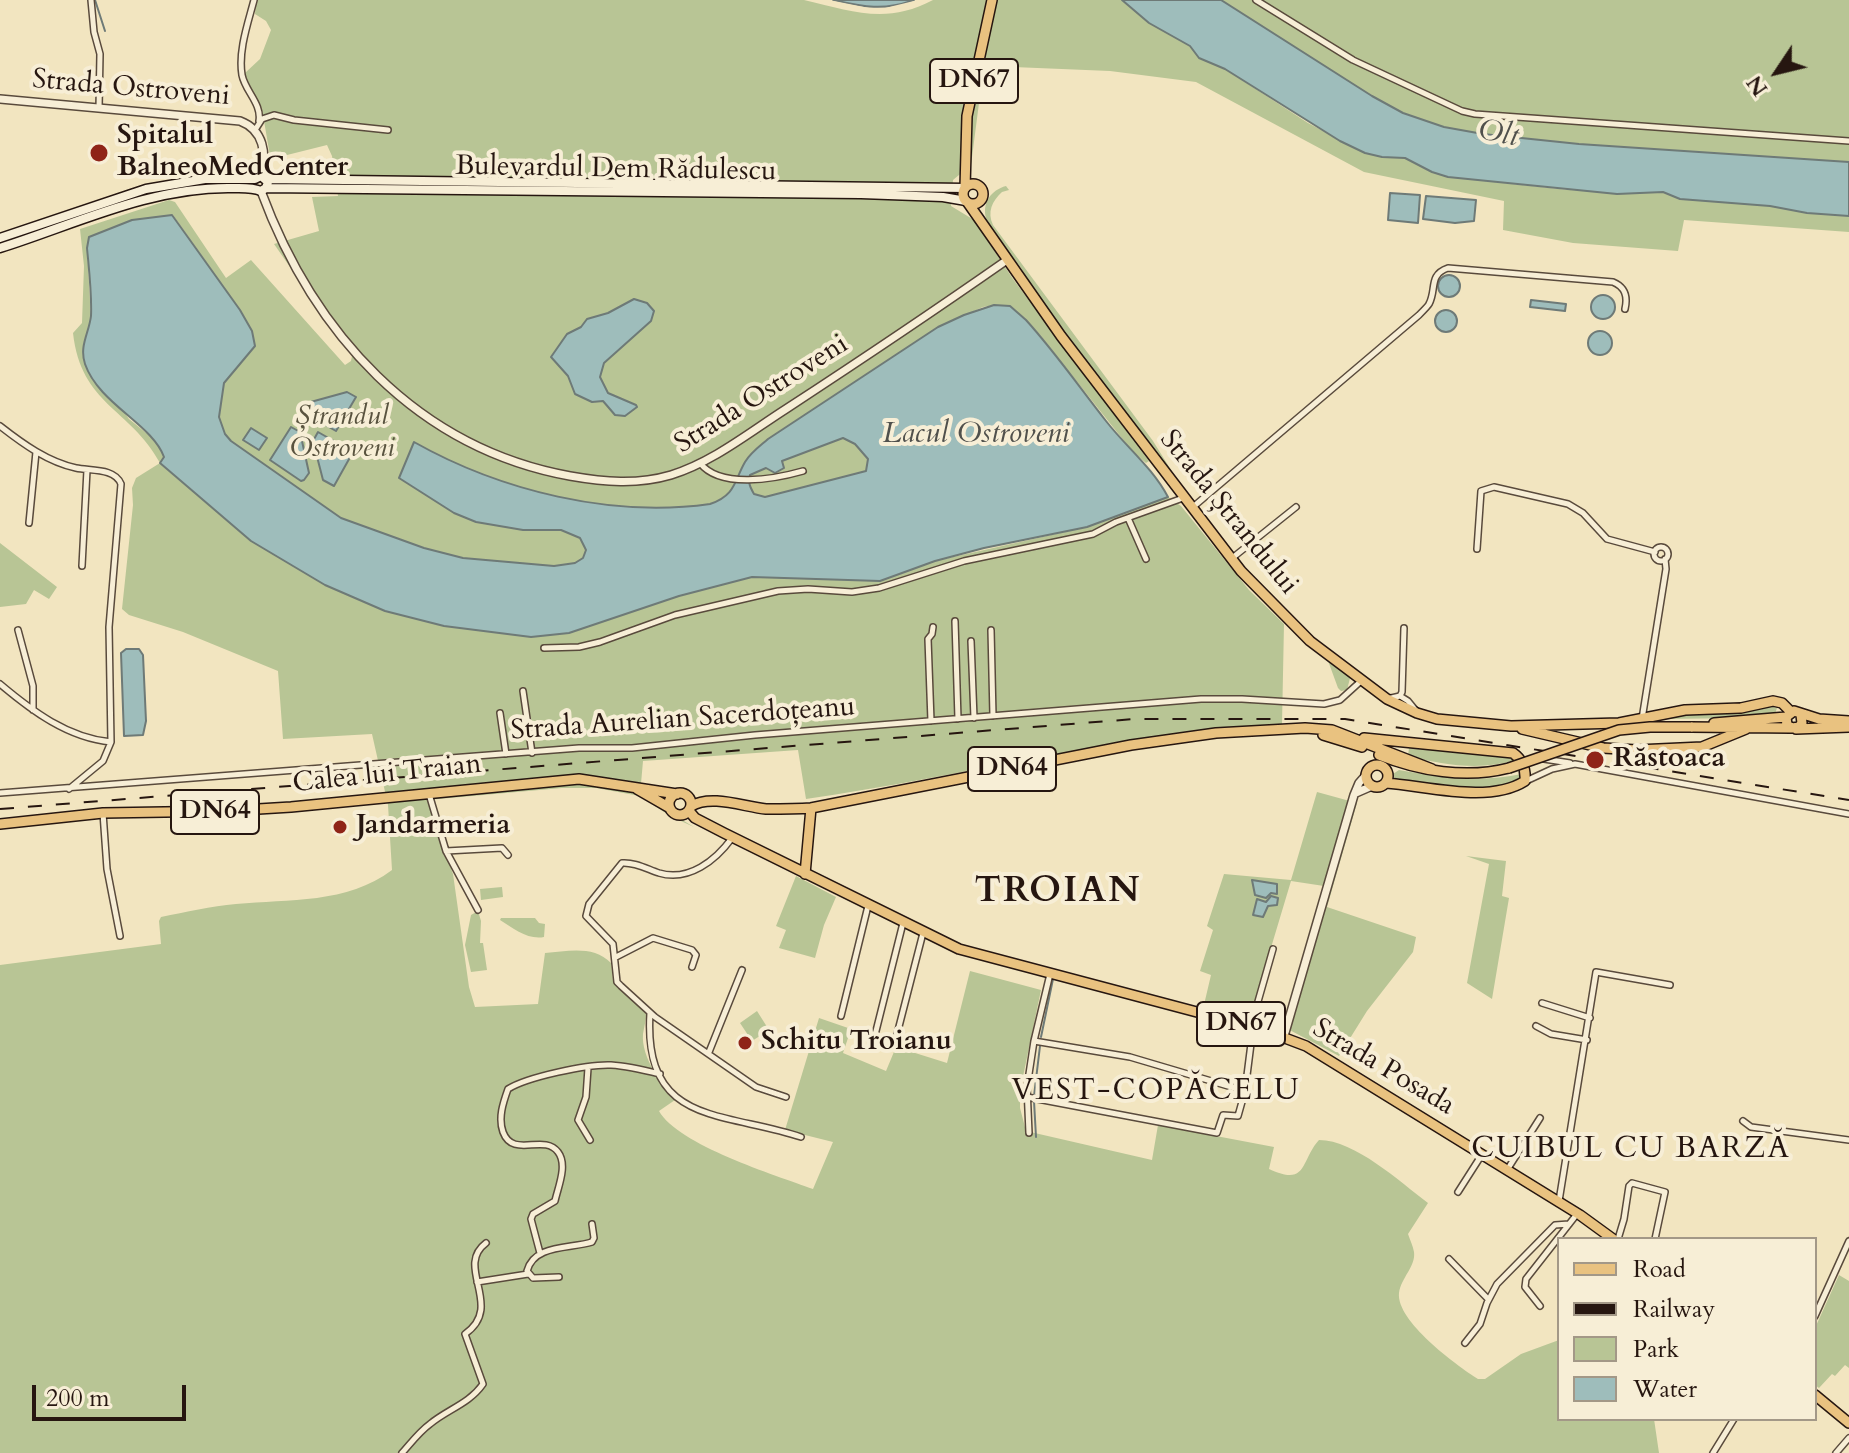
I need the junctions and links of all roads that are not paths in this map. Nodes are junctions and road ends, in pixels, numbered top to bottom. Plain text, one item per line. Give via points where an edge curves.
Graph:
1 (91, 0) edge
2 (254, 0) edge
3 (992, 0) edge
4 (1256, 0) edge
5 (0, 99) edge
6 (99, 109) junction
7 (255, 130) junction
8 (388, 130) dead end
9 (1849, 141) edge
10 (967, 169) junction
11 (262, 184) junction
12 (977, 184) junction
13 (965, 188) junction
14 (952, 193) junction
15 (983, 198) junction
16 (967, 202) junction
17 (976, 213) junction
18 (986, 228) junction
19 (0, 238) edge
20 (0, 248) edge
21 (1007, 260) junction
22 (1625, 309) dead end
23 (0, 426) edge
24 (36, 452) junction
25 (700, 463) junction
26 (87, 470) junction
27 (803, 471) dead end
28 (1183, 498) junction
29 (1296, 507) dead end
30 (1192, 509) junction
31 (1128, 518) junction
32 (29, 523) dead end
33 (1477, 549) dead end
34 (1655, 552) junction
35 (1146, 559) dead end
36 (1231, 559) junction
37 (1665, 559) junction
38 (82, 566) dead end
39 (955, 621) dead end
40 (933, 627) dead end
41 (1404, 628) dead end
42 (18, 630) dead end
43 (991, 630) dead end
44 (971, 641) dead end
45 (544, 648) dead end
46 (1361, 681) junction
47 (0, 684) edge
48 (523, 691) dead end
49 (1400, 696) junction
50 (1387, 699) junction
51 (33, 710) junction
52 (500, 713) dead end
53 (1417, 713) junction
54 (1793, 715) junction
55 (993, 716) junction
56 (974, 718) junction
57 (958, 719) junction
58 (1642, 719) junction
59 (931, 721) junction
60 (1849, 721) edge
61 (1580, 724) junction
62 (1511, 726) junction
63 (1691, 727) junction
64 (1849, 727) edge
65 (1794, 728) junction
66 (1746, 729) junction
67 (1289, 731) junction
68 (1351, 736) junction
69 (111, 742) junction
70 (1405, 742) junction
71 (1575, 742) junction
72 (1360, 746) junction
73 (532, 753) junction
74 (1513, 753) junction
75 (506, 754) junction
76 (1403, 760) junction
77 (1575, 764) junction
78 (1368, 771) junction
79 (1387, 778) junction
80 (1525, 781) junction
81 (1372, 786) junction
82 (634, 787) junction
83 (69, 789) junction
84 (0, 793) edge
85 (429, 794) junction
86 (681, 794) junction
87 (1354, 795) junction
88 (726, 803) junction
89 (670, 808) junction
90 (811, 808) junction
91 (686, 811) junction
92 (103, 813) junction
93 (1849, 814) edge
94 (0, 824) edge
95 (728, 835) junction
96 (446, 851) junction
97 (508, 855) dead end
98 (805, 874) junction
99 (868, 906) junction
100 (478, 910) dead end
101 (903, 923) junction
102 (923, 933) junction
103 (120, 936) dead end
104 (1273, 949) dead end
105 (616, 957) junction
106 (692, 967) dead end
107 (742, 970) dead end
108 (1050, 974) junction
109 (1670, 985) dead end
110 (1542, 1003) dead end
111 (650, 1012) junction
112 (841, 1016) dead end
113 (1590, 1018) junction
114 (1252, 1026) junction
115 (1536, 1026) dead end
116 (875, 1035) dead end
117 (1284, 1036) junction
118 (1587, 1040) junction
119 (1034, 1041) junction
120 (894, 1046) dead end
121 (708, 1051) junction
122 (588, 1068) junction
123 (660, 1074) junction
124 (1245, 1091) junction
125 (786, 1097) dead end
126 (1027, 1097) junction
127 (1540, 1118) dead end
128 (1743, 1121) dead end
129 (1029, 1133) dead end
130 (801, 1137) dead end
131 (590, 1140) dead end
132 (1849, 1140) edge
133 (1482, 1154) junction
134 (1507, 1170) junction
135 (1458, 1192) dead end
136 (1559, 1202) junction
137 (1578, 1214) junction
138 (592, 1224) dead end
139 (1569, 1224) junction
140 (1559, 1237) edge
141 (1612, 1237) edge
142 (1616, 1237) edge
143 (1655, 1237) edge
144 (1557, 1239) edge
145 (1849, 1241) edge
146 (486, 1243) dead end
147 (540, 1253) junction
148 (1449, 1259) dead end
149 (528, 1274) junction
150 (559, 1277) dead end
151 (477, 1282) junction
152 (1488, 1299) junction
153 (1540, 1306) dead end
154 (1817, 1312) edge
155 (1465, 1343) dead end
156 (1817, 1397) edge
157 (1733, 1421) edge
158 (1849, 1423) edge
159 (1849, 1438) edge
160 (402, 1453) edge
161 (1713, 1453) edge
162 (1836, 1453) edge

1 - 6 street via 100,54
2 - 7 street via 241,59 242,78 260,113
3 - 10 main road, Strada Ștrandului / DN67 via 967,116
4 - 9 street via 1353,60 1462,111
5 - 6 street, Strada Ostroveni
6 - 7 street, Strada Ostroveni via 229,119
7 - 8 street via 271,115
7 - 11 street, Strada Ostroveni via 264,154
10 - 12 main road, Strada Ștrandului / DN67
10 - 13 main road, Strada Ștrandului / DN67
10 - 14 main road
11 - 14 main road, Bulevardul Dem Rădulescu
11 - 19 main road, Bulevardul Dem Rădulescu via 205,179 146,189
11 - 20 main road, Bulevardul Dem Rădulescu via 159,195
11 - 25 street, Strada Ostroveni via 274,227 296,271 354,354 391,390 441,426 531,467 604,481 659,478
12 - 13 main road
12 - 15 main road, Strada Ștrandului / DN67
13 - 14 main road, Bulevardul Dem Rădulescu
13 - 16 main road, Strada Ștrandului / DN67
14 - 16 main road, Bulevardul Dem Rădulescu
14 - 17 main road
15 - 16 main road
15 - 18 main road, Strada Ștrandului / DN67
16 - 17 main road, Strada Ștrandului / DN67
17 - 18 main road, Strada Ștrandului / DN67
18 - 21 main road, Strada Ștrandului / DN67
21 - 25 street, Strada Ostroveni
21 - 28 main road, Strada Ștrandului / DN67
22 - 30 street via 1624,290 1613,282 1441,271 1434,277 1429,304 1419,315
23 - 24 street
24 - 26 street
24 - 32 street
25 - 27 street via 709,472 751,480
26 - 38 street
26 - 69 street via 115,475 121,484 109,627
28 - 30 main road, Strada Ștrandului / DN67
28 - 31 street
29 - 36 street
30 - 36 main road, Strada Ștrandului / DN67
31 - 35 street
31 - 45 street via 1083,536 987,555 866,590 778,591 675,615 600,642
33 - 34 street via 1481,491 1494,487 1568,504 1607,539
34 - 37 street via 1658,560
34 - 37 street via 1666,549
36 - 46 main road, Strada Ștrandului / DN67 via 1298,630
37 - 58 street
39 - 57 street
40 - 59 street via 928,639
41 - 49 street
42 - 51 street via 33,686
43 - 55 street
44 - 56 street
46 - 50 main road, Strada Ștrandului / DN67
46 - 55 street, Strada Aurelian Sacerdoțeanu via 1340,700 1324,704 1217,699
47 - 51 street
48 - 73 street
49 - 50 street
49 - 53 street
50 - 53 main road, Strada Ștrandului / DN67
51 - 69 street via 66,729
52 - 75 street
53 - 62 main road, Strada Ștrandului / DN67
54 - 58 main road, Strada Ștrandului / DN67 via 1773,701
54 - 60 main road, DN64
54 - 63 main road, Calea lui Traian / DN64
54 - 65 main road via 1787,725
54 - 65 main road via 1802,723
55 - 56 street, Strada Aurelian Sacerdoțeanu
56 - 57 street, Strada Aurelian Sacerdoțeanu
57 - 59 street, Strada Aurelian Sacerdoțeanu
58 - 61 main road, Strada Ștrandului / DN67
59 - 73 street, Strada Aurelian Sacerdoțeanu
61 - 62 main road, Strada Ștrandului / DN67
61 - 71 main road via 1572,732
62 - 71 main road, DN67
63 - 66 main road, Calea lui Traian / DN64
63 - 76 main road, Calea lui Traian / DN64, bridge via 1619,730 1509,768 1474,773
64 - 65 main road, Calea lui Traian
65 - 66 main road, Calea lui Traian / DN67
66 - 71 main road, DN67 via 1698,748 1622,750
67 - 68 main road, Calea lui Traian / DN64 via 1320,728
67 - 72 main road, Calea lui Traian / DN64
67 - 90 main road, Calea lui Traian / DN64 via 1168,739
68 - 70 main road
68 - 76 main road, Calea lui Traian / DN64
69 - 83 street via 103,761
70 - 74 main road
70 - 76 main road
72 - 76 main road, Calea lui Traian / DN64
72 - 78 main road
73 - 75 street, Strada Aurelian Sacerdoțeanu
74 - 77 street
74 - 80 main road via 1522,762
75 - 83 street, Strada Aurelian Sacerdoțeanu
76 - 79 main road
77 - 80 street
77 - 93 street
78 - 79 main road via 1381,765
78 - 81 main road
78 - 87 street, Strada Posada
79 - 80 main road via 1484,793
79 - 81 main road via 1381,787
81 - 87 street
82 - 85 main road, Calea lui Traian / DN64 via 579,779
82 - 86 main road, Calea lui Traian / DN64
82 - 89 main road, Calea lui Traian / DN64
83 - 84 street, Strada Aurelian Sacerdoțeanu
85 - 92 main road, Calea lui Traian / DN64 via 241,811
85 - 96 street
86 - 88 main road, Calea lui Traian / DN64
86 - 89 main road via 671,798
86 - 91 main road via 690,799
87 - 117 street, Strada Posada
88 - 90 main road, Calea lui Traian / DN64
88 - 91 main road, Calea lui Traian / DN64 via 702,802
89 - 91 main road, Calea lui Traian
90 - 98 main road
91 - 95 main road, Strada Posada / DN67 via 692,824
92 - 94 main road, Calea lui Traian / DN64
92 - 103 street
95 - 98 main road, Strada Posada / DN67
95 - 105 street via 713,861 690,871 665,874 622,863 586,913 609,938
96 - 97 street via 497,848
96 - 100 street
98 - 99 main road, Strada Posada / DN67
99 - 101 main road, Strada Posada / DN67
99 - 112 street
101 - 102 main road, Strada Posada / DN67
101 - 116 street
102 - 108 main road, Strada Posada / DN67 via 970,953
102 - 120 street
104 - 114 street
105 - 106 street via 653,938 692,950
105 - 111 street via 617,982
107 - 121 street
108 - 114 main road, Strada Posada / DN67
108 - 119 street
109 - 113 street via 1596,972
110 - 113 street
111 - 121 street
111 - 123 street via 648,1039
113 - 118 street
114 - 117 main road, Strada Posada / DN67
114 - 124 street
115 - 118 street
117 - 133 main road, Strada Posada / DN67
118 - 136 street
119 - 124 street via 1130,1057
119 - 126 street
121 - 125 street via 756,1087
122 - 123 street via 611,1065
122 - 131 street via 578,1120
122 - 147 street via 519,1083 508,1089 503,1102 500,1121 512,1145 551,1146 562,1160 555,1201 531,1219
123 - 130 street via 674,1095 703,1114
124 - 126 street via 1238,1116 1223,1115 1217,1133
126 - 129 street
127 - 134 street
128 - 132 street via 1745,1126
133 - 134 main road, Strada Posada / DN67
133 - 135 street
134 - 136 main road, Strada Posada / DN67
136 - 137 main road, Strada Posada / DN67
137 - 139 street
137 - 141 main road, DN67
138 - 147 street via 592,1242
139 - 140 street
139 - 152 street via 1555,1225
142 - 143 street via 1632,1183 1666,1194
144 - 153 street via 1526,1279 1525,1287
145 - 154 street
146 - 151 street via 475,1258
147 - 149 street via 531,1260
148 - 152 street
149 - 150 street
149 - 151 street
151 - 160 street via 483,1311 465,1334 483,1384 463,1404 431,1422
152 - 155 street via 1480,1324
156 - 158 main road
157 - 161 street
159 - 162 street

